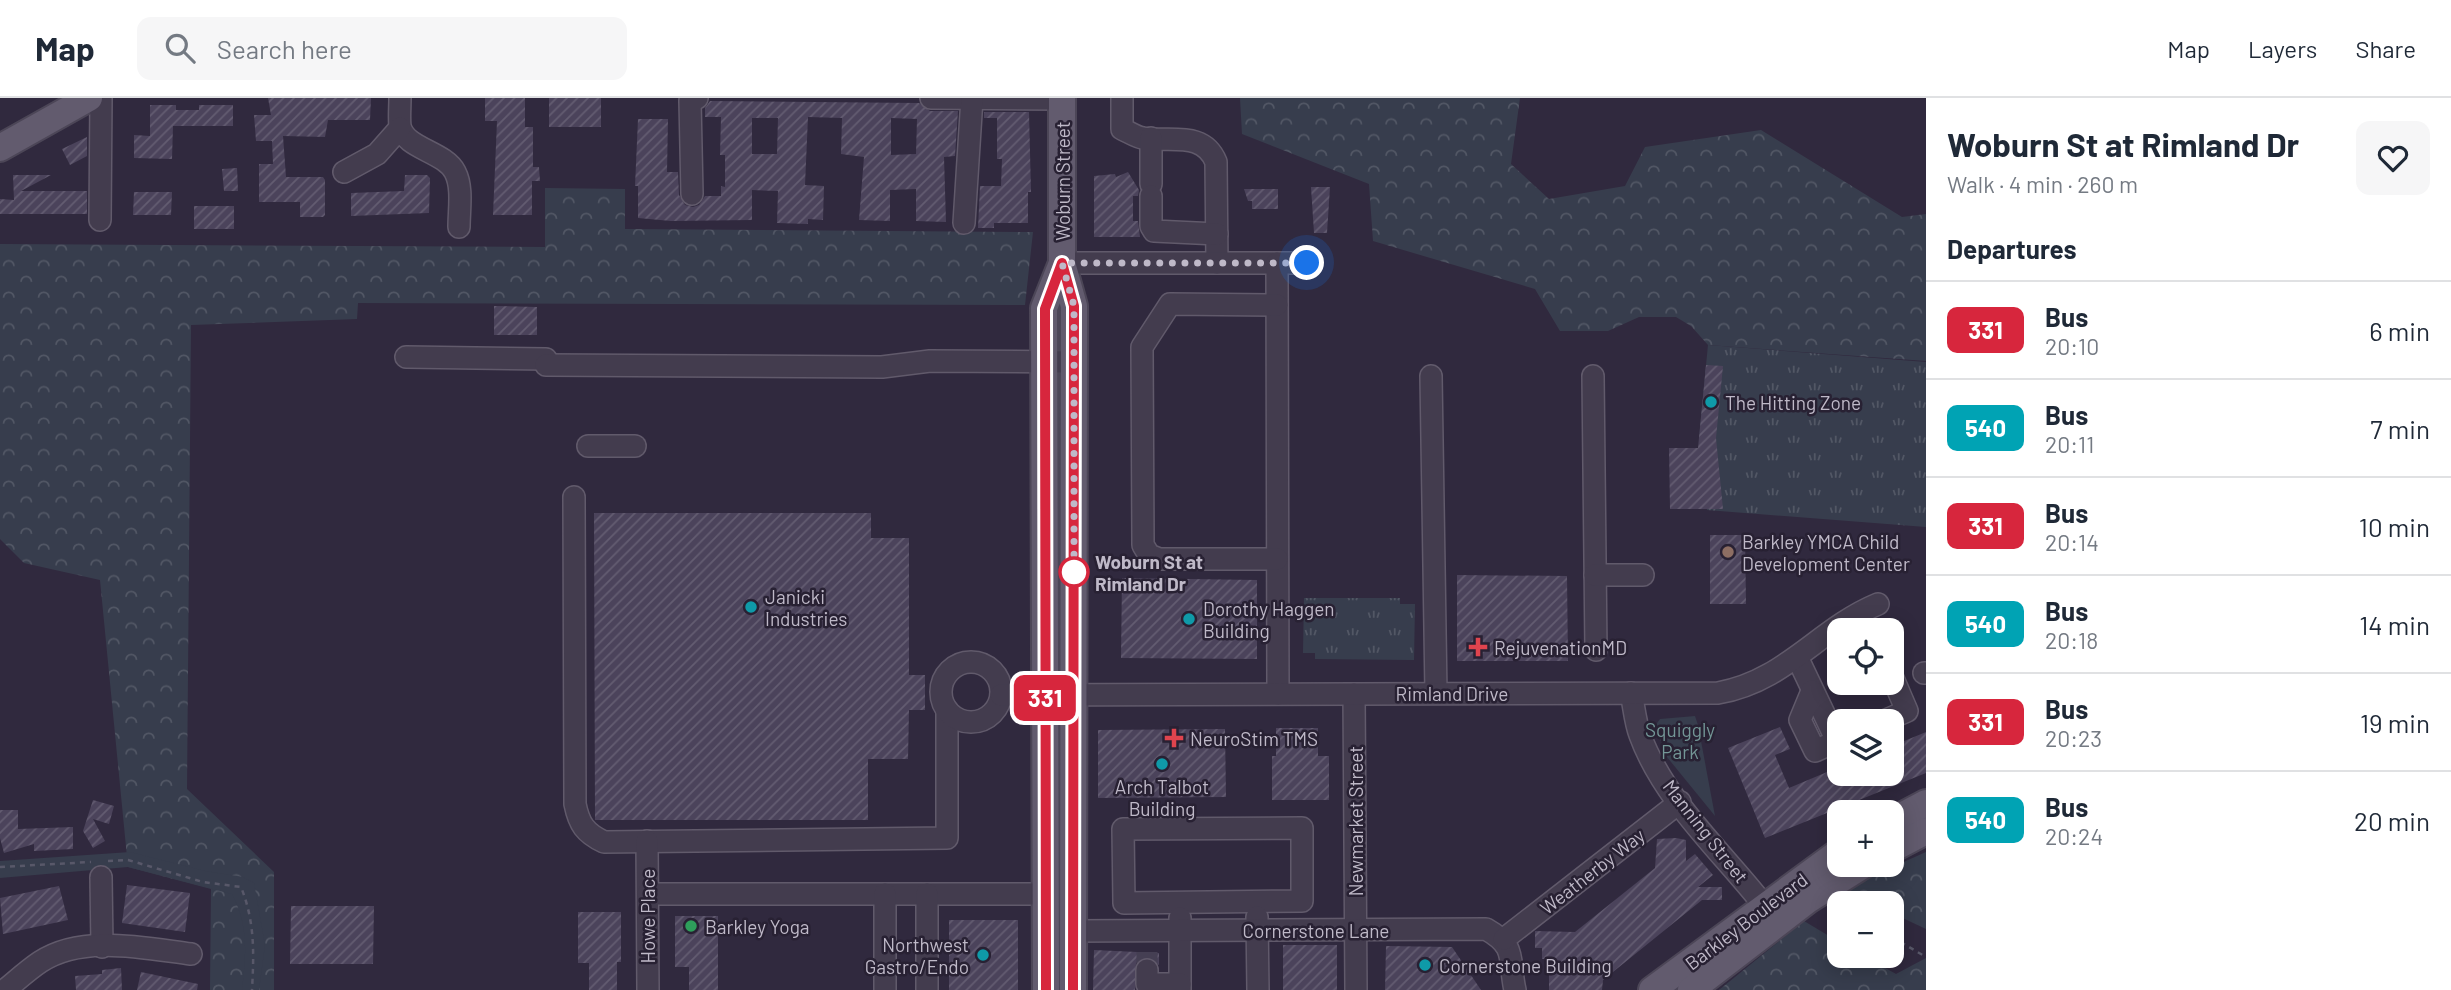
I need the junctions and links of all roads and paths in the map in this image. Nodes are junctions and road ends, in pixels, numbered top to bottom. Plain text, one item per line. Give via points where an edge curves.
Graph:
1 (89, 98) edge
2 (101, 98) edge
3 (400, 98) edge
4 (697, 98) edge
5 (930, 98) edge
6 (972, 98) edge
7 (1014, 98) edge
8 (1062, 98) edge
9 (1122, 98) edge
10 (406, 135) junction
11 (1151, 138) junction
12 (0, 148) edge
13 (344, 172) dead end
14 (692, 194) dead end
15 (100, 220) dead end
16 (964, 223) dead end
17 (458, 227) dead end
18 (1217, 234) junction
19 (1062, 263) junction
20 (1217, 263) junction
21 (1277, 263) junction
22 (1307, 263) dead end
23 (1277, 305) junction
24 (406, 357) dead end
25 (1045, 362) junction
26 (1074, 362) junction
27 (1431, 376) dead end
28 (1593, 376) dead end
29 (588, 446) dead end
30 (635, 446) dead end
31 (574, 497) dead end
32 (1277, 559) junction
33 (1595, 575) junction
34 (1643, 575) dead end
35 (1878, 604) dead end
36 (1596, 650) dead end
37 (1798, 659) junction
38 (1436, 693) junction
39 (1631, 693) junction
40 (1278, 694) junction
41 (1354, 694) junction
42 (1002, 695) junction
43 (1045, 695) junction
44 (1074, 695) junction
45 (1900, 695) edge
46 (947, 710) junction
47 (1904, 713) edge
48 (1827, 719) edge
49 (1680, 802) junction
50 (1926, 803) edge
51 (1904, 815) edge
52 (1926, 831) edge
53 (647, 841) junction
54 (1904, 843) edge
55 (1827, 863) edge
56 (0, 867) edge
57 (100, 877) dead end
58 (1844, 877) edge
59 (648, 894) junction
60 (885, 894) junction
61 (927, 894) junction
62 (1045, 894) junction
63 (1257, 901) junction
64 (1180, 902) junction
65 (1772, 915) junction
66 (1257, 930) junction
67 (1356, 930) junction
68 (1073, 931) junction
69 (1147, 931) junction
70 (1180, 931) junction
71 (1504, 939) junction
72 (1904, 943) edge
73 (102, 947) junction
74 (191, 954) dead end
75 (1926, 957) edge
76 (1180, 987) edge
77 (5, 990) edge
78 (252, 990) edge
79 (648, 990) edge
80 (885, 990) edge
81 (927, 990) edge
82 (1046, 990) edge
83 (1073, 990) edge
84 (1258, 990) edge
85 (1356, 990) edge
86 (1515, 990) edge
87 (1653, 990) edge
88 (1690, 990) edge

1 - 12 main road
2 - 15 street
3 - 10 street
4 - 14 street via 690,100
5 - 6 street, Woburn Street
6 - 7 street, Woburn Street
6 - 16 street
7 - 8 street, Woburn Street
8 - 19 main road, Woburn Street
9 - 11 street via 1122,129
10 - 13 street
10 - 17 street via 454,169 459,184
11 - 18 street via 1180,138 1211,150 1216,162
11 - 18 street via 1154,231
18 - 20 street
19 - 20 street
19 - 25 main road, Woburn Street via 1045,309
19 - 26 main road, Woburn Street via 1074,306
20 - 21 street
21 - 22 street
21 - 23 street
23 - 32 street
23 - 32 street via 1170,304 1142,347 1143,545 1149,555 1159,559
24 - 25 street via 882,367 930,361
25 - 26 street
25 - 43 main road, Woburn Street
26 - 44 main road, Woburn Street
27 - 38 street
28 - 33 street
29 - 30 street
31 - 53 street via 575,804 589,835 604,842
32 - 40 street
33 - 34 street
33 - 36 street
35 - 37 street, Rimland Drive via 1857,613
37 - 39 street, Rimland Drive via 1742,689
37 - 48 street
38 - 39 street, Rimland Drive
38 - 41 street, Rimland Drive
39 - 49 street, Manning Street via 1644,743
40 - 41 street, Rimland Drive
40 - 44 street, Rimland Drive
41 - 67 street, Newmarket Street
42 - 43 street, Rimland Drive
42 - 46 street via 995,712 979,721 961,721
42 - 46 street via 991,669 972,662 962,664 946,675 943,683
43 - 44 street, Rimland Drive
43 - 62 main road, Woburn Street
44 - 68 main road, Woburn Street
45 - 47 street
46 - 53 street via 947,838
49 - 65 street, Manning Street
49 - 71 street, Weatherby Way
50 - 51 main road
52 - 54 main road
53 - 59 street, Howe Place
55 - 65 main road, Barkley Boulevard
56 - 78 path via 128,860 204,882 238,885 252,914
57 - 73 street
58 - 65 main road, Barkley Boulevard
59 - 60 street
59 - 79 street, Howe Place
60 - 61 street
60 - 80 street
61 - 62 street
61 - 81 street
62 - 82 main road, Woburn Street
63 - 64 street
63 - 64 street via 1303,901 1302,828 1123,829 1124,903
63 - 66 street
64 - 70 street
65 - 87 main road, Barkley Boulevard
65 - 88 main road, Barkley Boulevard
66 - 67 street, Cornerstone Lane
66 - 70 street, Cornerstone Lane
66 - 84 street
67 - 71 street, Cornerstone Lane via 1486,929
67 - 85 street, Newmarket Street
68 - 69 street, Cornerstone Lane
68 - 83 main road, Woburn Street
69 - 70 street, Cornerstone Lane
69 - 76 street via 1147,984
70 - 76 street
71 - 86 street via 1512,956
72 - 75 path
73 - 74 street via 126,945
73 - 77 street via 75,948 42,961

